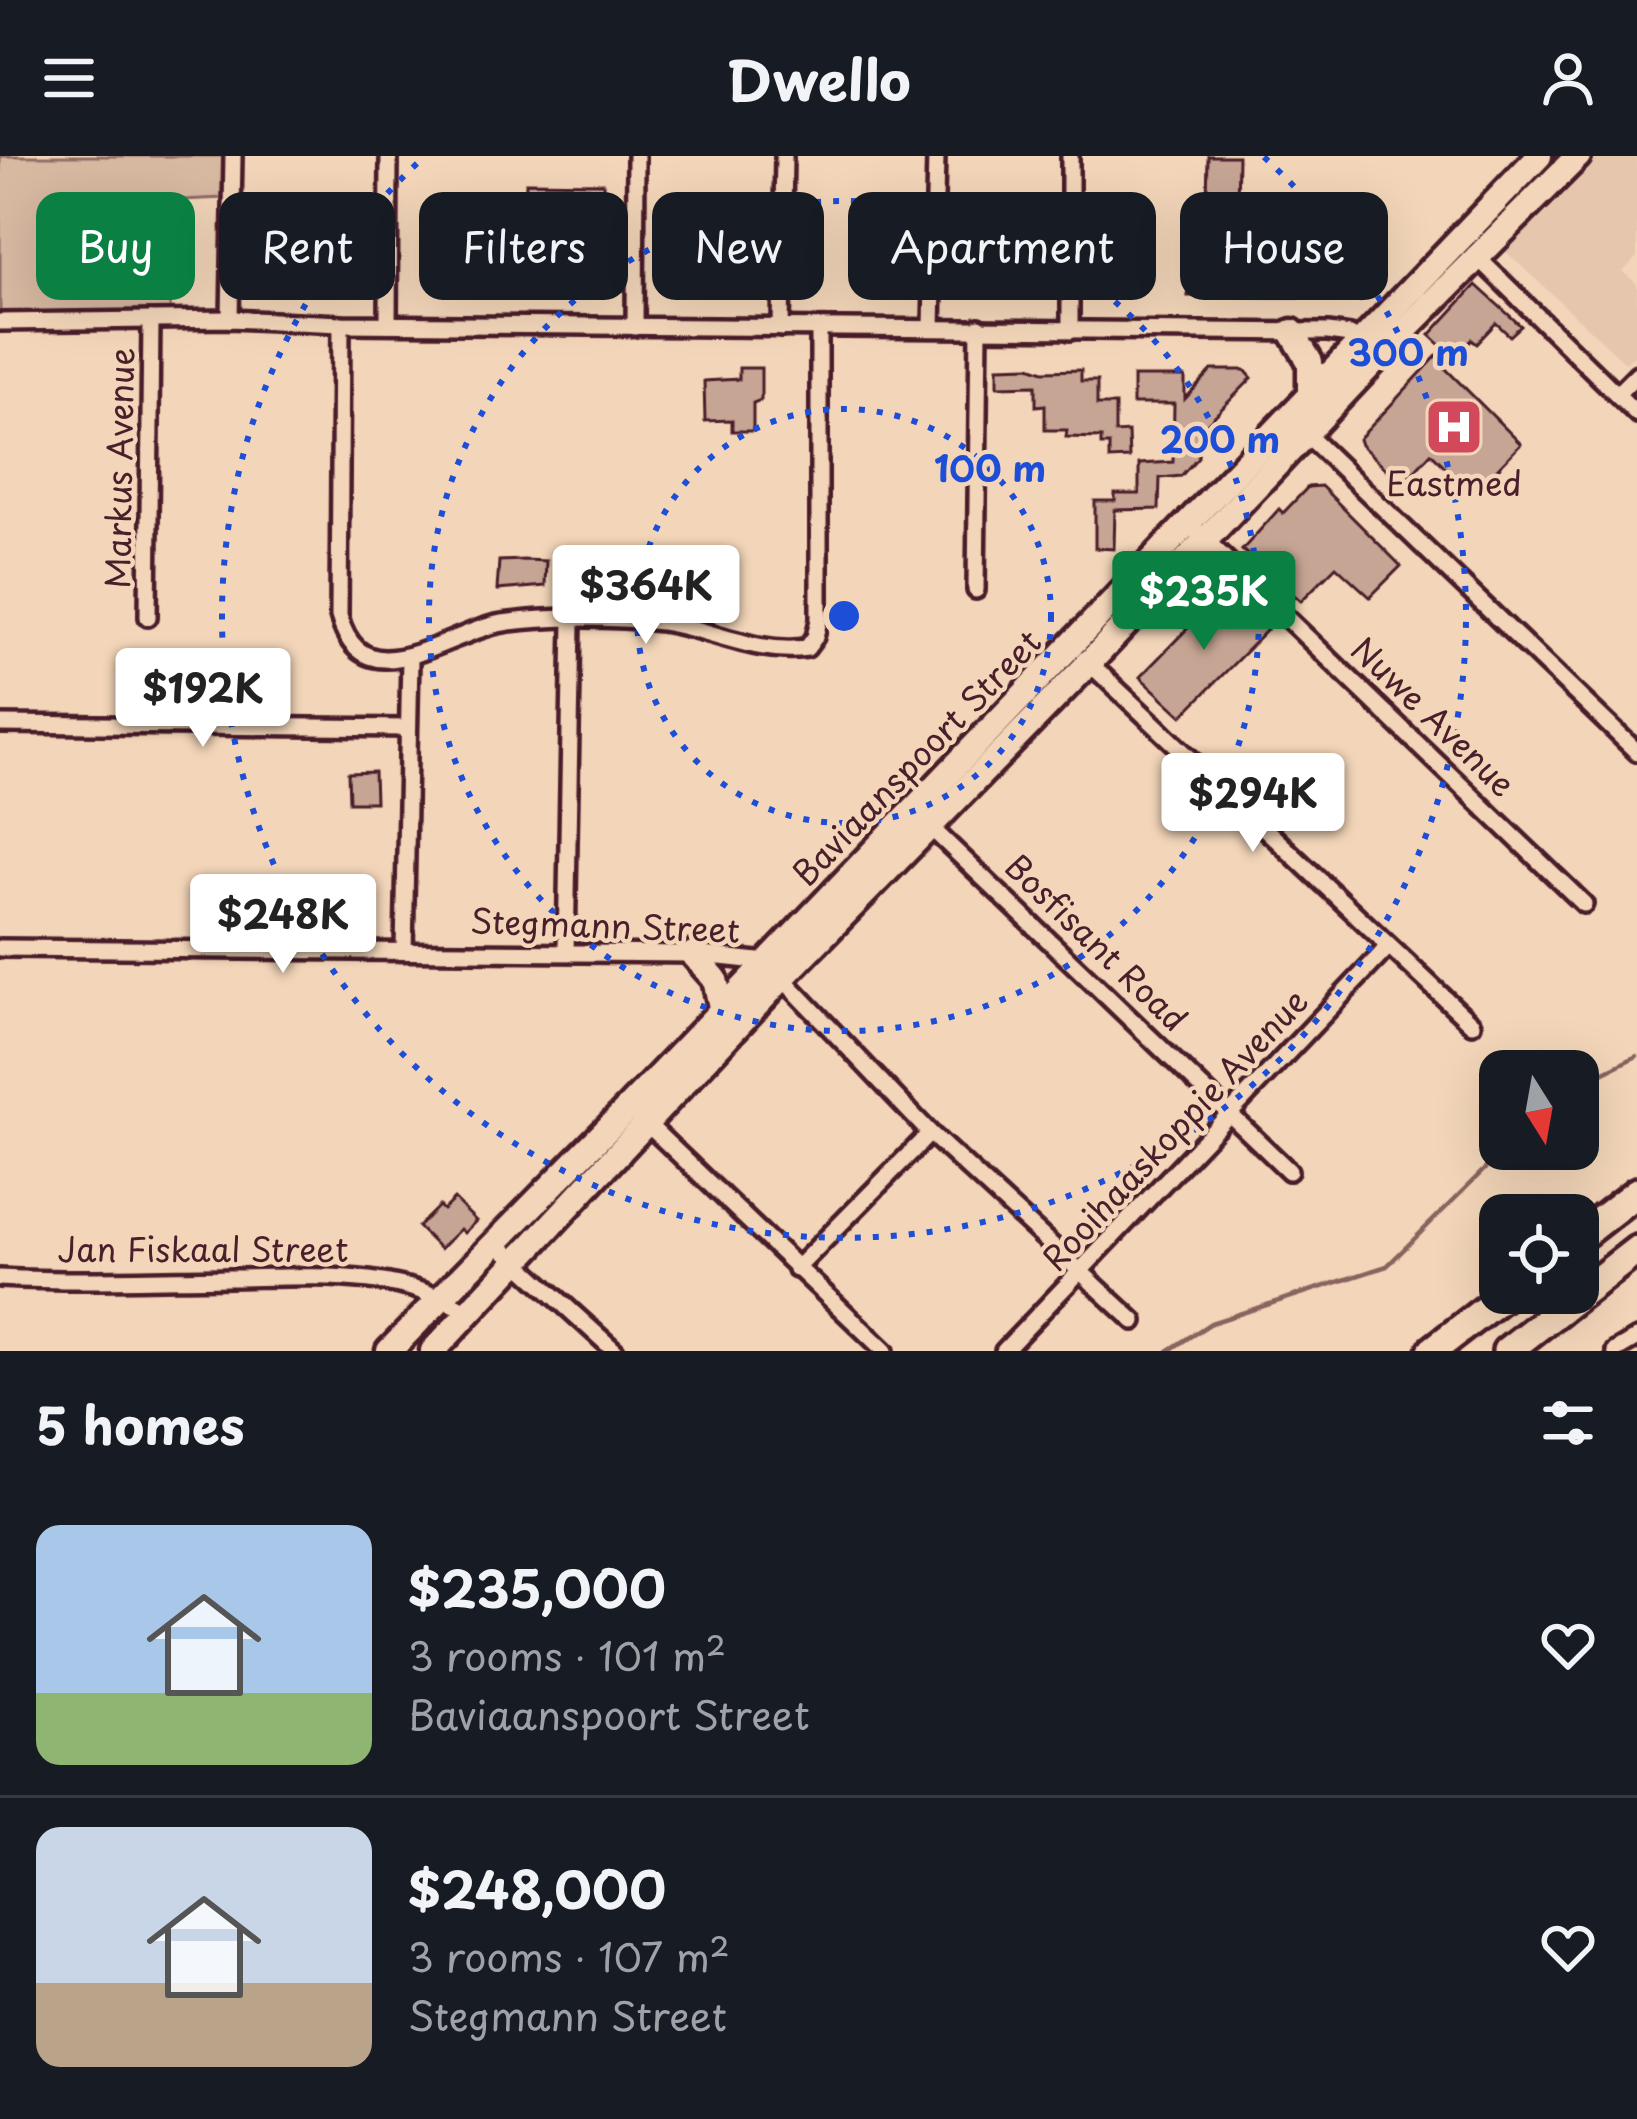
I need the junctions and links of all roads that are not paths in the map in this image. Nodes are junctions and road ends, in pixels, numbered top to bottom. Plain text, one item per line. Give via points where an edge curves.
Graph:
1 (233, 156) edge
2 (389, 156) edge
3 (636, 156) edge
4 (784, 156) edge
5 (936, 156) edge
6 (1070, 156) edge
7 (1539, 156) edge
8 (1578, 156) edge
9 (1459, 240) junction
10 (1478, 258) junction
11 (230, 319) junction
12 (151, 320) junction
13 (0, 322) edge
14 (341, 324) junction
15 (388, 324) junction
16 (635, 327) junction
17 (932, 327) junction
18 (979, 327) junction
19 (782, 328) junction
20 (819, 328) junction
21 (1070, 331) junction
22 (1292, 332) junction
23 (1372, 348) junction
24 (1637, 374) edge
25 (1618, 393) junction
26 (1310, 394) junction
27 (1637, 414) edge
28 (1296, 426) junction
29 (1197, 531) junction
30 (976, 590) dead end
31 (148, 617) dead end
32 (572, 621) junction
33 (1070, 646) junction
34 (410, 658) junction
35 (1090, 662) junction
36 (0, 724) edge
37 (407, 728) junction
38 (1637, 752) edge
39 (921, 819) junction
40 (1584, 904) dead end
41 (0, 948) edge
42 (1388, 948) junction
43 (404, 951) junction
44 (566, 952) junction
45 (693, 954) junction
46 (774, 970) junction
47 (721, 1007) junction
48 (1472, 1024) dead end
49 (629, 1107) junction
50 (1232, 1114) junction
51 (648, 1124) junction
52 (930, 1133) junction
53 (1289, 1171) dead end
54 (1637, 1192) edge
55 (1599, 1222) edge
56 (1637, 1250) edge
57 (506, 1251) junction
58 (796, 1269) junction
59 (1079, 1275) junction
60 (0, 1278) edge
61 (444, 1297) junction
62 (470, 1314) junction
63 (1480, 1314) edge
64 (1134, 1322) dead end
65 (1637, 1338) edge
66 (389, 1351) edge
67 (434, 1351) edge
68 (615, 1351) edge
69 (885, 1351) edge
70 (1004, 1351) edge
71 (1432, 1351) edge
72 (1507, 1351) edge
73 (1615, 1351) edge

1 - 11 street
2 - 15 street
3 - 16 street
4 - 19 street
5 - 17 street
6 - 21 street
7 - 9 main road, Baviaanspoort Street
8 - 10 main road, Baviaanspoort Street
9 - 10 street
9 - 23 main road, Baviaanspoort Street
10 - 23 main road, Baviaanspoort Street
10 - 25 street
11 - 12 street
11 - 14 street
12 - 13 street
12 - 31 street, Markus Avenue
14 - 15 street
14 - 34 street via 339,616 356,650
15 - 16 street
16 - 19 street
17 - 18 street
17 - 20 street
18 - 21 street
18 - 30 street
19 - 20 street
20 - 32 street via 819,620 807,648 776,650 662,622
21 - 22 street
22 - 23 street via 1339,333
22 - 26 main road via 1310,362
23 - 26 main road, Baviaanspoort Street
23 - 28 main road, Baviaanspoort Street
24 - 25 street
25 - 27 street
26 - 28 main road, Baviaanspoort Street
28 - 29 main road, Baviaanspoort Street
28 - 38 street
29 - 33 main road, Baviaanspoort Street
29 - 35 main road, Baviaanspoort Street
29 - 40 street, Nuwe Avenue
32 - 34 street via 476,629
32 - 44 street
33 - 35 street
33 - 39 main road, Baviaanspoort Street
34 - 37 street
35 - 39 main road, Baviaanspoort Street
35 - 42 street
36 - 37 street
37 - 43 street
39 - 46 main road, Baviaanspoort Street
39 - 50 street, Bosfisant Road
41 - 43 street, Stegmann Street
42 - 48 street
42 - 50 street, Rooihaaskoppie Avenue
43 - 44 street, Stegmann Street
44 - 45 street, Stegmann Street
45 - 46 street, Stegmann Street
45 - 47 main road via 715,979
46 - 47 main road, Baviaanspoort Street
46 - 51 main road, Baviaanspoort Street
46 - 52 street
47 - 49 main road, Baviaanspoort Street
49 - 51 street
49 - 57 main road, Baviaanspoort Street
50 - 53 street, Bosfisant Road
50 - 59 street, Rooihaaskoppie Avenue
51 - 57 main road, Baviaanspoort Street
51 - 58 street
52 - 58 street
52 - 59 street
54 - 55 highway
56 - 72 highway
57 - 61 main road, Baviaanspoort Street
57 - 62 main road, Baviaanspoort Street
57 - 68 street
58 - 69 street
59 - 64 street
59 - 70 street, Rooihaaskoppie Avenue
60 - 61 street, Jan Fiskaal Street via 328,1276
61 - 62 street, Jan Fiskaal Street
61 - 66 main road, Baviaanspoort Street
62 - 67 main road, Baviaanspoort Street
63 - 71 highway
65 - 73 street

